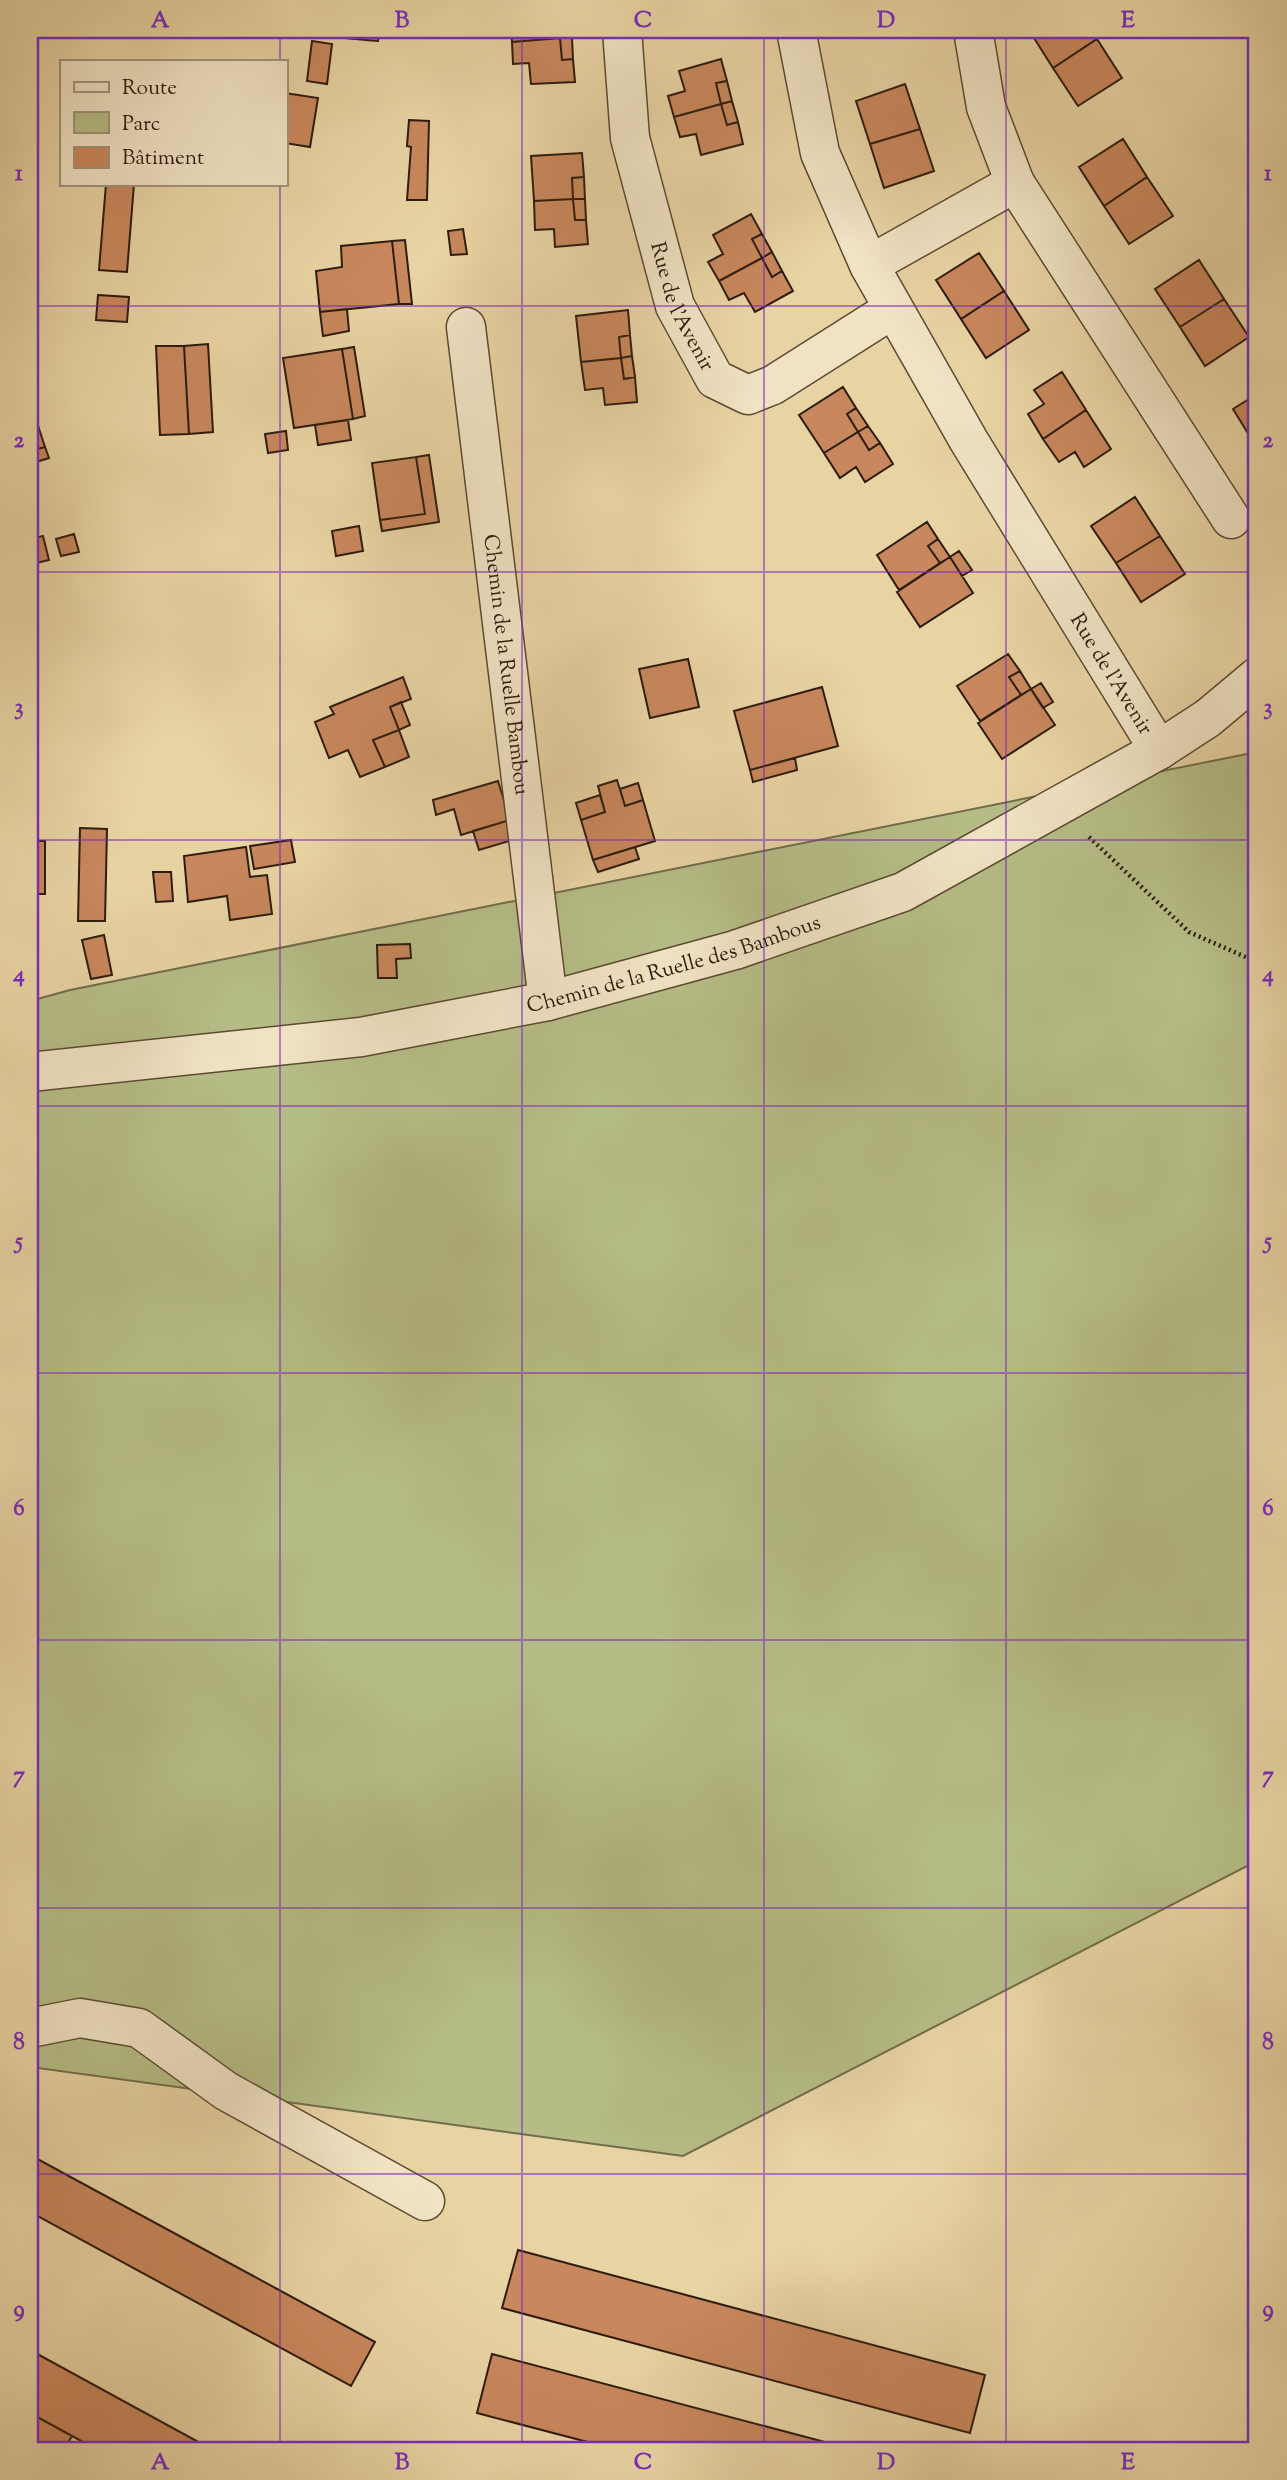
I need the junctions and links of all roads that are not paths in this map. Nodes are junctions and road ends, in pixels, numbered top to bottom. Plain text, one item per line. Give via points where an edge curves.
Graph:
1 (622, 30) edge
2 (796, 30) edge
3 (973, 30) edge
4 (1015, 183) junction
5 (869, 265) junction
6 (893, 309) junction
7 (466, 327) dead end
8 (1231, 519) dead end
9 (1257, 677) edge
10 (1159, 750) junction
11 (548, 1000) junction
12 (30, 1072) edge
13 (30, 2028) edge
14 (425, 2201) dead end

1 - 6 street, Rue de l'Avenir via 633,151 675,306 715,379 748,395 773,385
2 - 5 street, Rue de l'Avenir via 820,153
3 - 4 street via 986,107
4 - 5 street
4 - 8 street
5 - 6 street, Rue de l'Avenir
6 - 10 street, Rue de l'Avenir
7 - 11 street, Chemin de la Ruelle Bambou
9 - 10 street, Chemin de la Ruelle des Bambous via 1208,718
10 - 11 street, Chemin de la Ruelle des Bambous via 903,892 735,950
11 - 12 street, Chemin de la Ruelle des Bambous via 361,1037
13 - 14 street via 80,2018 139,2028 226,2091

